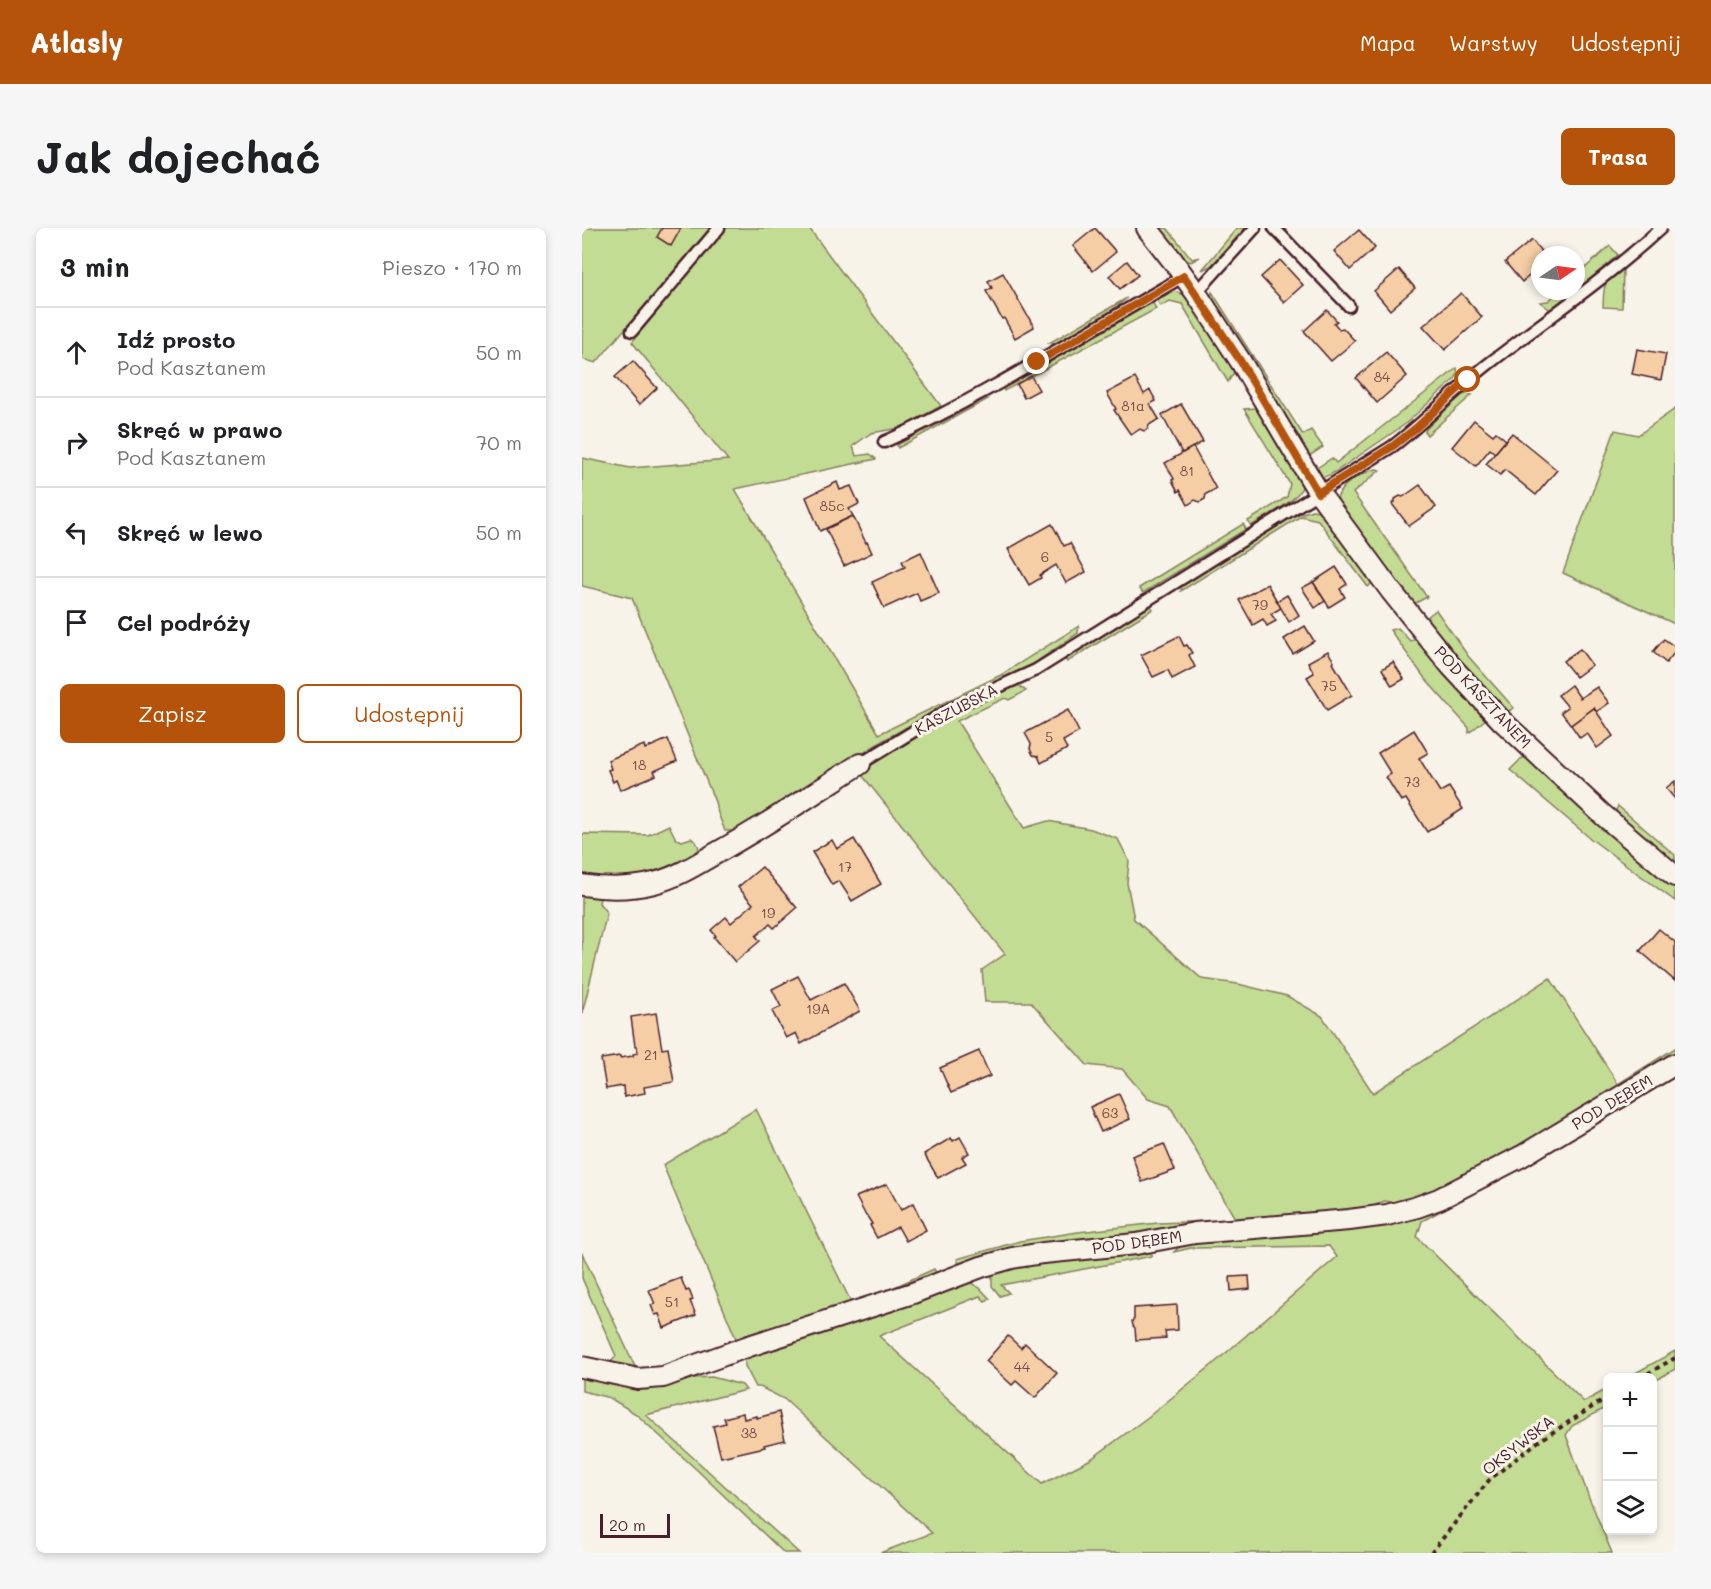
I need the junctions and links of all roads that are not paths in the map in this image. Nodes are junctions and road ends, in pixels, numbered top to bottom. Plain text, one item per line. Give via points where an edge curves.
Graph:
1 (719, 228) edge
2 (1147, 228) edge
3 (1255, 228) edge
4 (1274, 228) edge
5 (1661, 228) edge
6 (1184, 276) junction
7 (1196, 293) junction
8 (1349, 306) dead end
9 (632, 331) dead end
10 (884, 442) dead end
11 (1318, 493) junction
12 (860, 764) joint
13 (1675, 876) edge
14 (582, 885) edge
15 (1675, 1064) edge
16 (582, 1367) edge

1 - 9 lane
2 - 6 street, POD KASZTANEM
3 - 7 lane
4 - 8 lane
5 - 11 lane via 1468,380 1393,446
6 - 7 street, POD KASZTANEM
6 - 10 lane via 1027,367
7 - 11 street, POD KASZTANEM
11 - 12 lane, KASZUBSKA via 1036,669 950,709
11 - 13 street, POD KASZTANEM via 1458,674 1502,721
12 - 14 street, KASZUBSKA via 751,833 672,876 624,888
15 - 16 street, POD DĘBEM via 1522,1156 1439,1199 1407,1210 1012,1258 663,1377 638,1379

